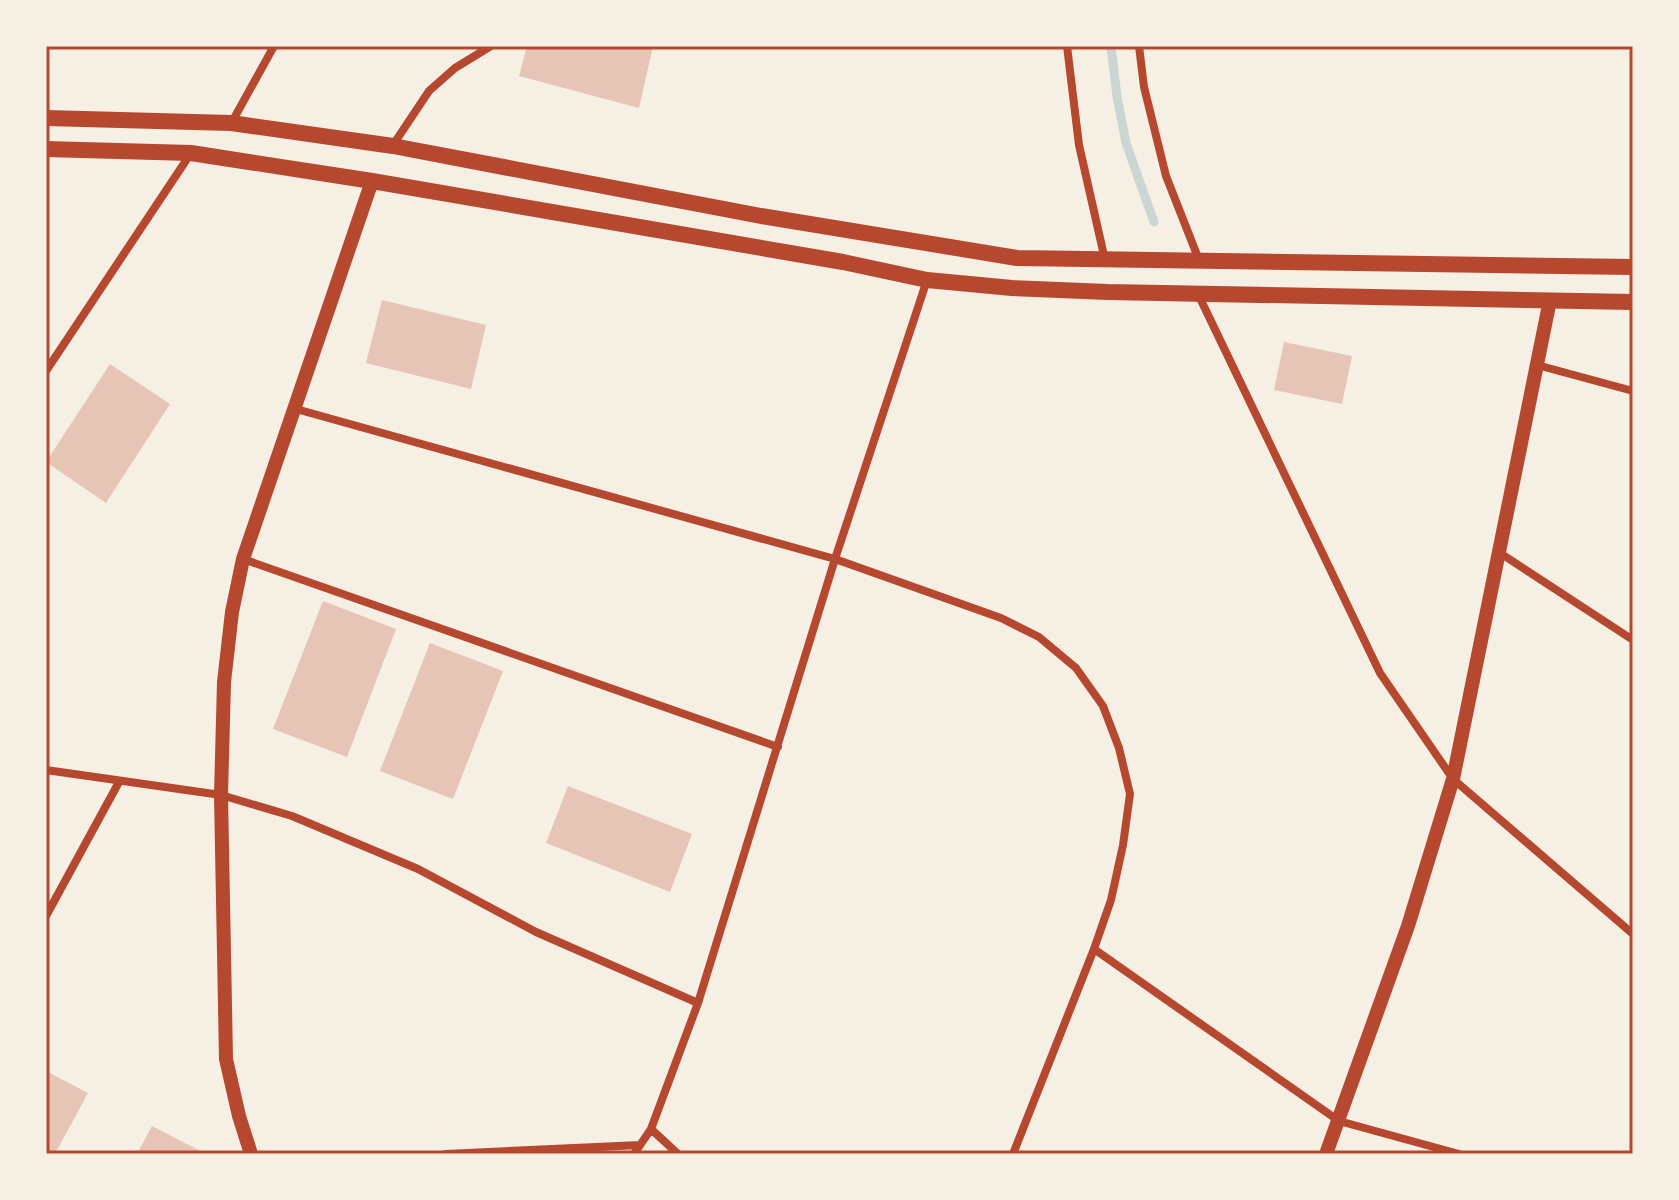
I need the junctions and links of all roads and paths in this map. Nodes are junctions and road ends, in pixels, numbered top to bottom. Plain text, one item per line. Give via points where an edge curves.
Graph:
1 (274, 46) edge
2 (491, 46) edge
3 (1067, 46) edge
4 (1139, 46) edge
5 (46, 118) edge
6 (231, 123) junction
7 (393, 146) junction
8 (46, 149) edge
9 (191, 153) junction
10 (372, 181) junction
11 (1105, 260) junction
12 (1200, 261) junction
13 (1633, 267) edge
14 (927, 280) junction
15 (1198, 294) junction
16 (1550, 300) junction
17 (1633, 302) edge
18 (1537, 365) junction
19 (46, 371) edge
20 (1633, 391) edge
21 (296, 409) junction
22 (1500, 553) junction
23 (243, 559) junction
24 (835, 559) junction
25 (1633, 640) edge
26 (778, 747) junction
27 (46, 770) edge
28 (1453, 779) junction
29 (119, 782) junction
30 (221, 795) junction
31 (46, 916) edge
32 (1633, 934) edge
33 (1094, 949) junction
34 (698, 1003) junction
35 (1339, 1121) junction
36 (651, 1129) junction
37 (640, 1145) junction
38 (251, 1154) edge
39 (446, 1154) edge
40 (634, 1154) edge
41 (678, 1154) edge
42 (1013, 1154) edge
43 (1326, 1154) edge
44 (1459, 1154) edge

1 - 6 street
2 - 7 street via 429,91
3 - 11 street via 1079,145
4 - 12 street via 1166,176
5 - 6 main road
6 - 7 main road
7 - 11 main road via 939,247 1017,258
8 - 9 main road
9 - 10 main road
9 - 19 street
10 - 14 main road
10 - 21 street
11 - 12 main road
12 - 13 main road
14 - 15 main road
14 - 24 street
15 - 16 main road
15 - 28 street via 1380,673
16 - 17 main road
16 - 18 street
18 - 20 street
18 - 22 street
21 - 23 street
21 - 24 street
22 - 25 street
22 - 28 street
23 - 26 street
23 - 30 street via 224,682
24 - 26 street
24 - 33 street via 1001,618 1039,637 1076,668 1103,706 1130,794 1114,886
26 - 34 street
27 - 29 street
28 - 32 street
28 - 35 street
29 - 30 street
29 - 31 street
30 - 34 street via 292,816 418,869 536,932
30 - 38 street via 226,1059
33 - 35 street
33 - 42 street
34 - 36 street
35 - 43 street
35 - 44 street
36 - 37 street
36 - 41 street
37 - 39 street
37 - 40 street

